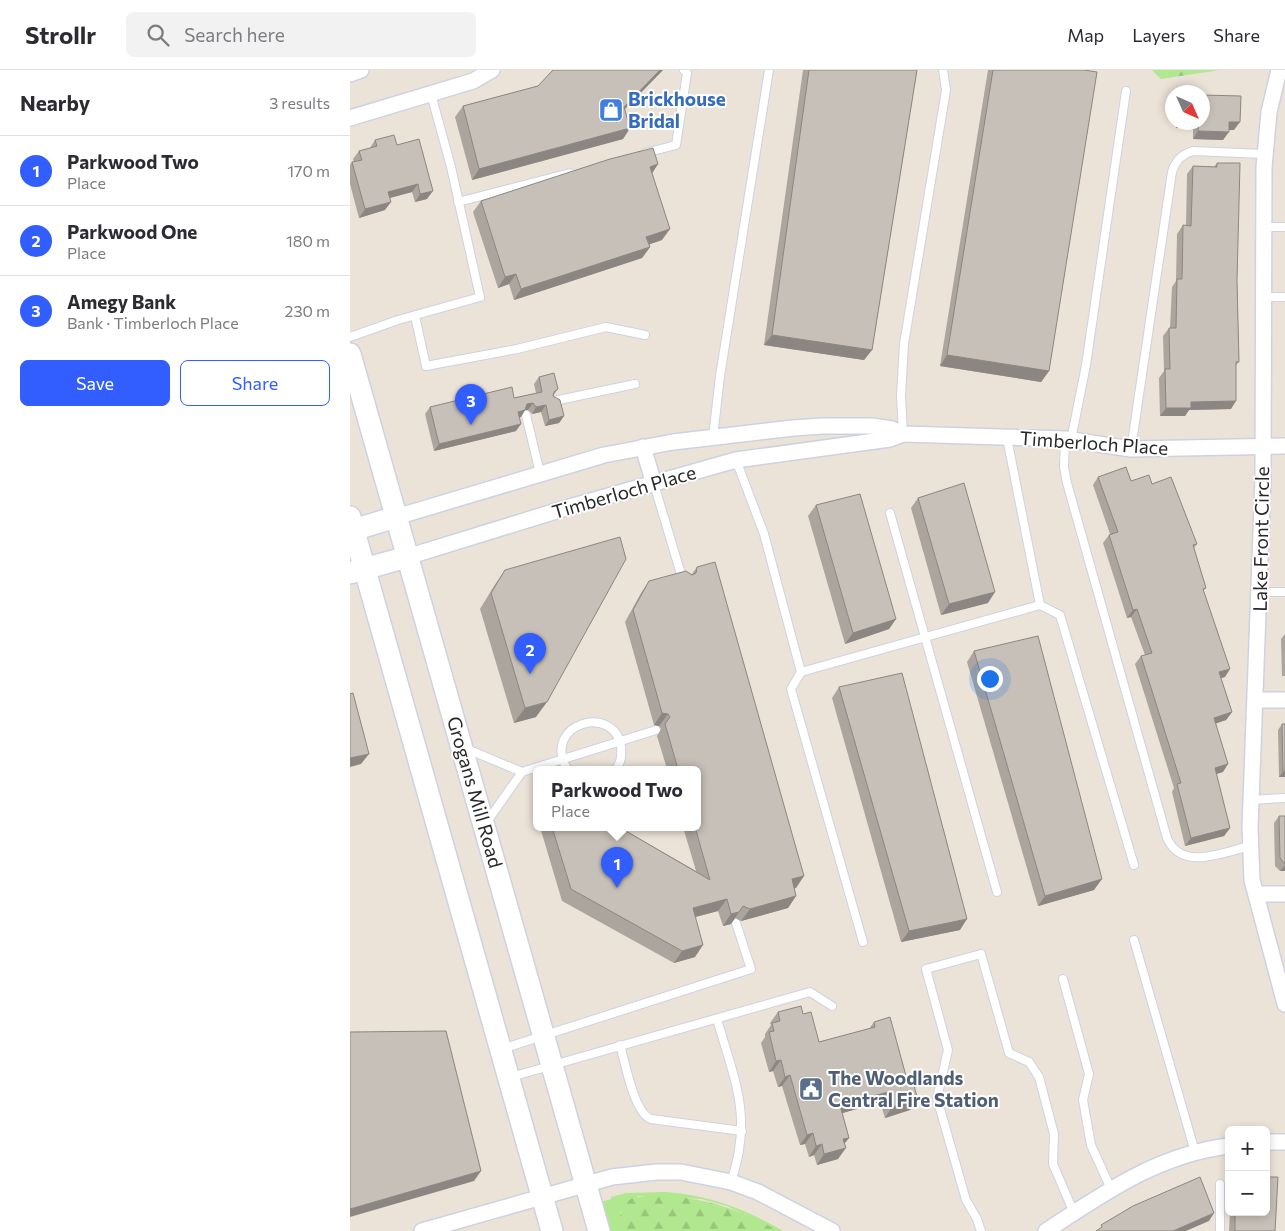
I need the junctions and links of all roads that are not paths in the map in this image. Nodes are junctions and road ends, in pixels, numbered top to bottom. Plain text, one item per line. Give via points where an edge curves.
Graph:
1 (361, 70) edge
2 (492, 70) edge
3 (684, 70) edge
4 (769, 70) edge
5 (943, 70) edge
6 (350, 74) edge
7 (1280, 74) edge
8 (1126, 91) dead end
9 (431, 94) junction
10 (350, 118) edge
11 (1264, 154) junction
12 (638, 155) edge
13 (580, 170) edge
14 (458, 202) junction
15 (1264, 227) junction
16 (1285, 227) edge
17 (1264, 297) junction
18 (1285, 297) edge
19 (416, 316) junction
20 (645, 335) dead end
21 (350, 338) edge
22 (350, 354) edge
23 (636, 384) dead end
24 (554, 401) edge
25 (526, 416) edge
26 (902, 434) junction
27 (732, 435) junction
28 (713, 438) junction
29 (1007, 438) junction
30 (1068, 440) junction
31 (1264, 445) junction
32 (1285, 446) edge
33 (643, 448) junction
34 (1131, 449) junction
35 (736, 460) junction
36 (720, 464) junction
37 (540, 473) junction
38 (654, 484) junction
39 (890, 514) dead end
40 (396, 517) junction
41 (351, 526) edge
42 (407, 558) junction
43 (357, 571) edge
44 (683, 581) edge
45 (1260, 592) junction
46 (1285, 592) edge
47 (1040, 605) junction
48 (926, 638) junction
49 (801, 672) junction
50 (1256, 700) junction
51 (1285, 700) edge
52 (656, 730) dead end
53 (620, 742) junction
54 (462, 747) junction
55 (562, 760) junction
56 (542, 766) edge
57 (565, 766) edge
58 (617, 766) edge
59 (533, 769) edge
60 (522, 772) junction
61 (1284, 799) edge
62 (1250, 800) junction
63 (485, 825) junction
64 (1250, 846) junction
65 (1134, 865) dead end
66 (998, 892) dead end
67 (1256, 894) junction
68 (1285, 894) edge
69 (736, 922) edge
70 (1134, 940) dead end
71 (863, 942) dead end
72 (1063, 979) dead end
73 (1285, 1004) edge
74 (832, 1006) dead end
75 (717, 1019) junction
76 (545, 1035) junction
77 (620, 1045) junction
78 (501, 1049) junction
79 (553, 1065) junction
80 (509, 1078) junction
81 (742, 1131) junction
82 (1270, 1142) edge
83 (1285, 1142) edge
84 (1225, 1147) edge
85 (1196, 1152) junction
86 (730, 1182) junction
87 (587, 1184) junction
88 (1220, 1184) dead end
89 (1111, 1189) junction
90 (543, 1196) junction
91 (1074, 1213) junction
92 (422, 1231) edge
93 (552, 1231) edge
94 (599, 1231) edge
95 (832, 1231) edge
96 (981, 1231) edge
97 (1046, 1231) edge
98 (1220, 1231) edge

1 - 6 street
2 - 9 street via 472,81
3 - 12 lane via 687,73 676,145
4 - 28 lane
5 - 26 lane via 946,90 904,344
7 - 11 street, Lake Front Circle via 1269,112
8 - 30 lane via 1086,365
9 - 10 street
9 - 14 lane
11 - 15 street, Lake Front Circle
11 - 34 lane via 1193,151 1176,162
13 - 14 lane
14 - 19 lane via 480,297
15 - 16 lane
15 - 17 street, Lake Front Circle
17 - 18 lane
17 - 31 street, Lake Front Circle
19 - 20 lane via 426,366 517,349 606,327
19 - 21 lane
22 - 40 main road, Grogans Mill Road
23 - 24 lane
25 - 37 lane
26 - 27 street, Timberloch Place via 883,427 853,426
26 - 29 street, Timberloch Place
26 - 35 street, Timberloch Place via 890,439
27 - 28 street, Timberloch Place
27 - 35 street
28 - 33 street, Timberloch Place
28 - 36 street
29 - 30 street, Timberloch Place
29 - 47 lane
30 - 34 street, Timberloch Place
30 - 64 lane via 1066,478 1167,838 1177,853 1195,858
31 - 32 street, Timberloch Place
31 - 34 street, Timberloch Place
31 - 45 street, Lake Front Circle
33 - 37 street, Timberloch Place
33 - 38 street
35 - 36 street, Timberloch Place
35 - 49 lane via 764,534
36 - 38 street, Timberloch Place
37 - 40 street, Timberloch Place
38 - 42 street, Timberloch Place
38 - 44 lane
39 - 48 lane
40 - 41 main road, Timberloch Place
40 - 42 main road, Grogans Mill Road
41 - 43 main road
42 - 43 main road, Timberloch Place
42 - 54 main road, Grogans Mill Road
43 - 78 main road
45 - 46 lane
45 - 50 street, Lake Front Circle
47 - 48 lane
47 - 65 lane via 1060,615
48 - 49 lane
48 - 66 lane
49 - 71 lane via 791,689
50 - 51 street
50 - 62 street, Lake Front Circle
52 - 53 lane
53 - 55 lane
53 - 55 lane via 616,733 606,725 581,723 565,736
53 - 58 lane via 622,754
54 - 60 lane
54 - 63 main road, Grogans Mill Road
55 - 56 lane
55 - 57 lane
59 - 60 lane
60 - 63 lane
61 - 62 lane
62 - 64 street, Lake Front Circle
63 - 76 main road, Grogans Mill Road
64 - 67 street, Lake Front Circle
67 - 68 street
67 - 73 street, Lake Front Circle
69 - 76 lane via 751,969
70 - 85 lane
72 - 89 lane via 1089,1074 1083,1100 1091,1145
74 - 75 lane via 810,992
75 - 77 lane
75 - 81 lane via 740,1102
76 - 78 lane
76 - 79 main road, Grogans Mill Road
77 - 79 lane
77 - 81 lane via 644,1115 651,1119
78 - 80 main road
79 - 80 lane
79 - 87 main road, Grogans Mill Road
80 - 90 main road
81 - 86 lane via 739,1157
82 - 83 street
84 - 85 street
85 - 89 street via 1152,1166
86 - 87 street via 681,1172 656,1172 627,1174
86 - 95 street via 758,1192
87 - 90 street
87 - 94 main road, Grogans Mill Road
88 - 98 lane
89 - 91 street
90 - 92 street
90 - 93 main road
91 - 96 lane via 1053,1164 1054,1134 1039,1077 1029,1062 1009,1053 981,954 926,969 948,1050 937,1098 966,1200 978,1219
91 - 97 street

